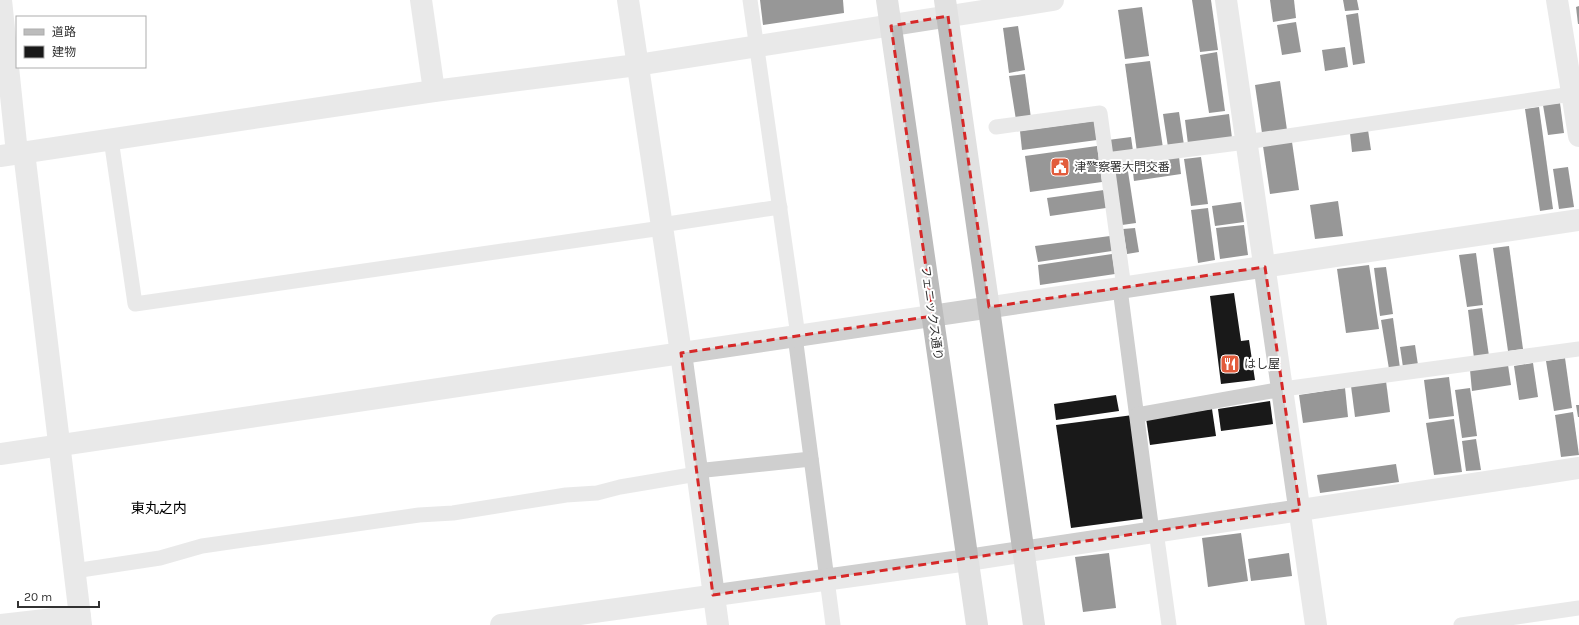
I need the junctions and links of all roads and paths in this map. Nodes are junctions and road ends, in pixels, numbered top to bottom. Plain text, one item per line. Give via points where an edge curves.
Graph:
1 (1, 0) edge
2 (420, 0) edge
3 (628, 0) edge
4 (750, 0) edge
5 (887, 0) edge
6 (1053, 0) edge
7 (1226, 0) edge
8 (1557, 0) edge
9 (946, 8) edge
10 (891, 26) junction
11 (756, 47) junction
12 (637, 64) junction
13 (434, 91) junction
14 (1572, 94) junction
15 (996, 127) dead end
16 (1579, 136) edge
17 (110, 139) junction
18 (1246, 142) junction
19 (14, 154) edge
20 (1106, 160) junction
21 (780, 207) junction
22 (1579, 220) edge
23 (661, 226) junction
24 (1265, 267) junction
25 (1122, 288) junction
26 (989, 307) junction
27 (933, 316) junction
28 (796, 336) junction
29 (1579, 349) edge
30 (680, 353) junction
31 (1282, 389) junction
32 (1137, 415) junction
33 (59, 445) junction
34 (0, 454) edge
35 (811, 459) junction
36 (1579, 468) edge
37 (696, 473) junction
38 (1300, 510) junction
39 (1154, 532) junction
40 (1023, 551) junction
41 (968, 560) junction
42 (74, 571) junction
43 (827, 579) junction
44 (713, 595) junction
45 (1579, 608) edge
46 (80, 620) edge
47 (1, 625) edge
48 (501, 625) edge
49 (718, 625) edge
50 (833, 625) edge
51 (977, 625) edge
52 (1034, 625) edge
53 (1169, 625) edge
54 (1316, 625) edge
55 (1461, 625) edge

1 - 19 street
2 - 13 street
3 - 12 street
4 - 11 lane
5 - 10 street, フェニックス通り
6 - 9 street via 997,8
7 - 18 street
8 - 14 street
9 - 10 street
9 - 26 street
10 - 11 street
10 - 27 street, フェニックス通り
11 - 12 street
11 - 21 lane
12 - 13 street
12 - 23 street
13 - 17 street
14 - 16 street
14 - 18 lane
15 - 20 lane via 1100,113
17 - 19 street
17 - 23 lane via 135,304
18 - 20 lane
18 - 24 street
19 - 33 street
20 - 25 lane
21 - 23 lane
21 - 28 lane
22 - 24 street
23 - 30 street
24 - 25 street
24 - 31 street
25 - 26 street
25 - 32 lane
26 - 27 street
26 - 40 street
27 - 28 street
27 - 41 street, フェニックス通り
28 - 30 street
28 - 35 lane
29 - 31 lane
30 - 33 street
30 - 37 street
31 - 32 lane
31 - 38 street
32 - 39 lane
33 - 34 street
33 - 42 street
35 - 37 lane
35 - 43 lane
36 - 38 street
37 - 42 lane via 597,493 566,495 453,513 419,515 202,546 160,558
37 - 44 street
38 - 39 street
38 - 54 street
39 - 40 street
39 - 53 lane
40 - 41 street
40 - 52 street
41 - 43 street
41 - 51 street, フェニックス通り
42 - 46 street
43 - 44 street
43 - 50 lane
44 - 48 street
44 - 49 street
45 - 55 lane
46 - 47 street

